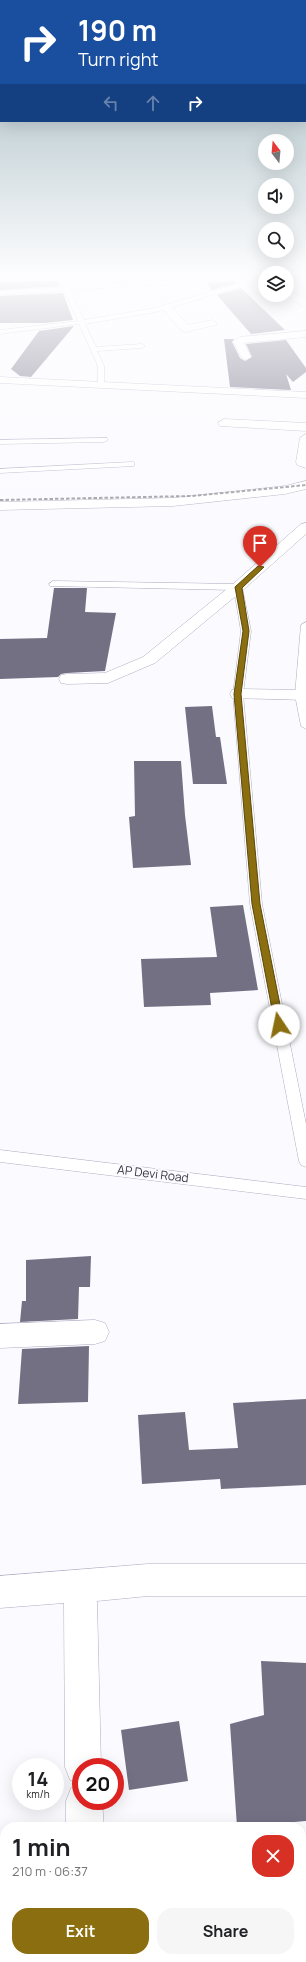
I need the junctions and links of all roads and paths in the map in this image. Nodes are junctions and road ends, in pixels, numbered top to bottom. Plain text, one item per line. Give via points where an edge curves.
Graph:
1 (101, 369) edge
2 (0, 380) edge
3 (101, 385) junction
4 (306, 395) edge
5 (224, 423) dead end
6 (306, 427) edge
7 (306, 438) edge
8 (104, 440) dead end
9 (0, 442) edge
10 (131, 464) dead end
11 (306, 464) edge
12 (0, 472) edge
13 (306, 485) edge
14 (0, 506) edge
15 (306, 526) edge
16 (53, 584) dead end
17 (238, 587) junction
18 (306, 624) edge
19 (67, 679) dead end
20 (238, 694) junction
21 (303, 695) edge
22 (306, 726) edge
23 (0, 1156) edge
24 (306, 1161) edge
25 (306, 1193) edge
26 (95, 1332) dead end
27 (0, 1336) edge
28 (306, 1580) edge
29 (80, 1585) junction
30 (0, 1592) edge
31 (83, 1758) edge
32 (84, 1810) edge
33 (84, 1822) edge

1 - 3 lane
2 - 3 street
3 - 4 street
5 - 6 street
7 - 11 street via 302,462
8 - 9 lane
10 - 12 lane
13 - 14 street via 285,490 173,502
15 - 17 street
16 - 17 lane
17 - 19 street via 149,660 108,678
17 - 20 lane via 246,631
18 - 21 lane
20 - 21 street
20 - 24 lane via 256,904
21 - 22 lane
23 - 25 lane, AP Devi Road
26 - 27 street
28 - 29 street via 148,1580
29 - 30 street
29 - 31 street
32 - 33 street

